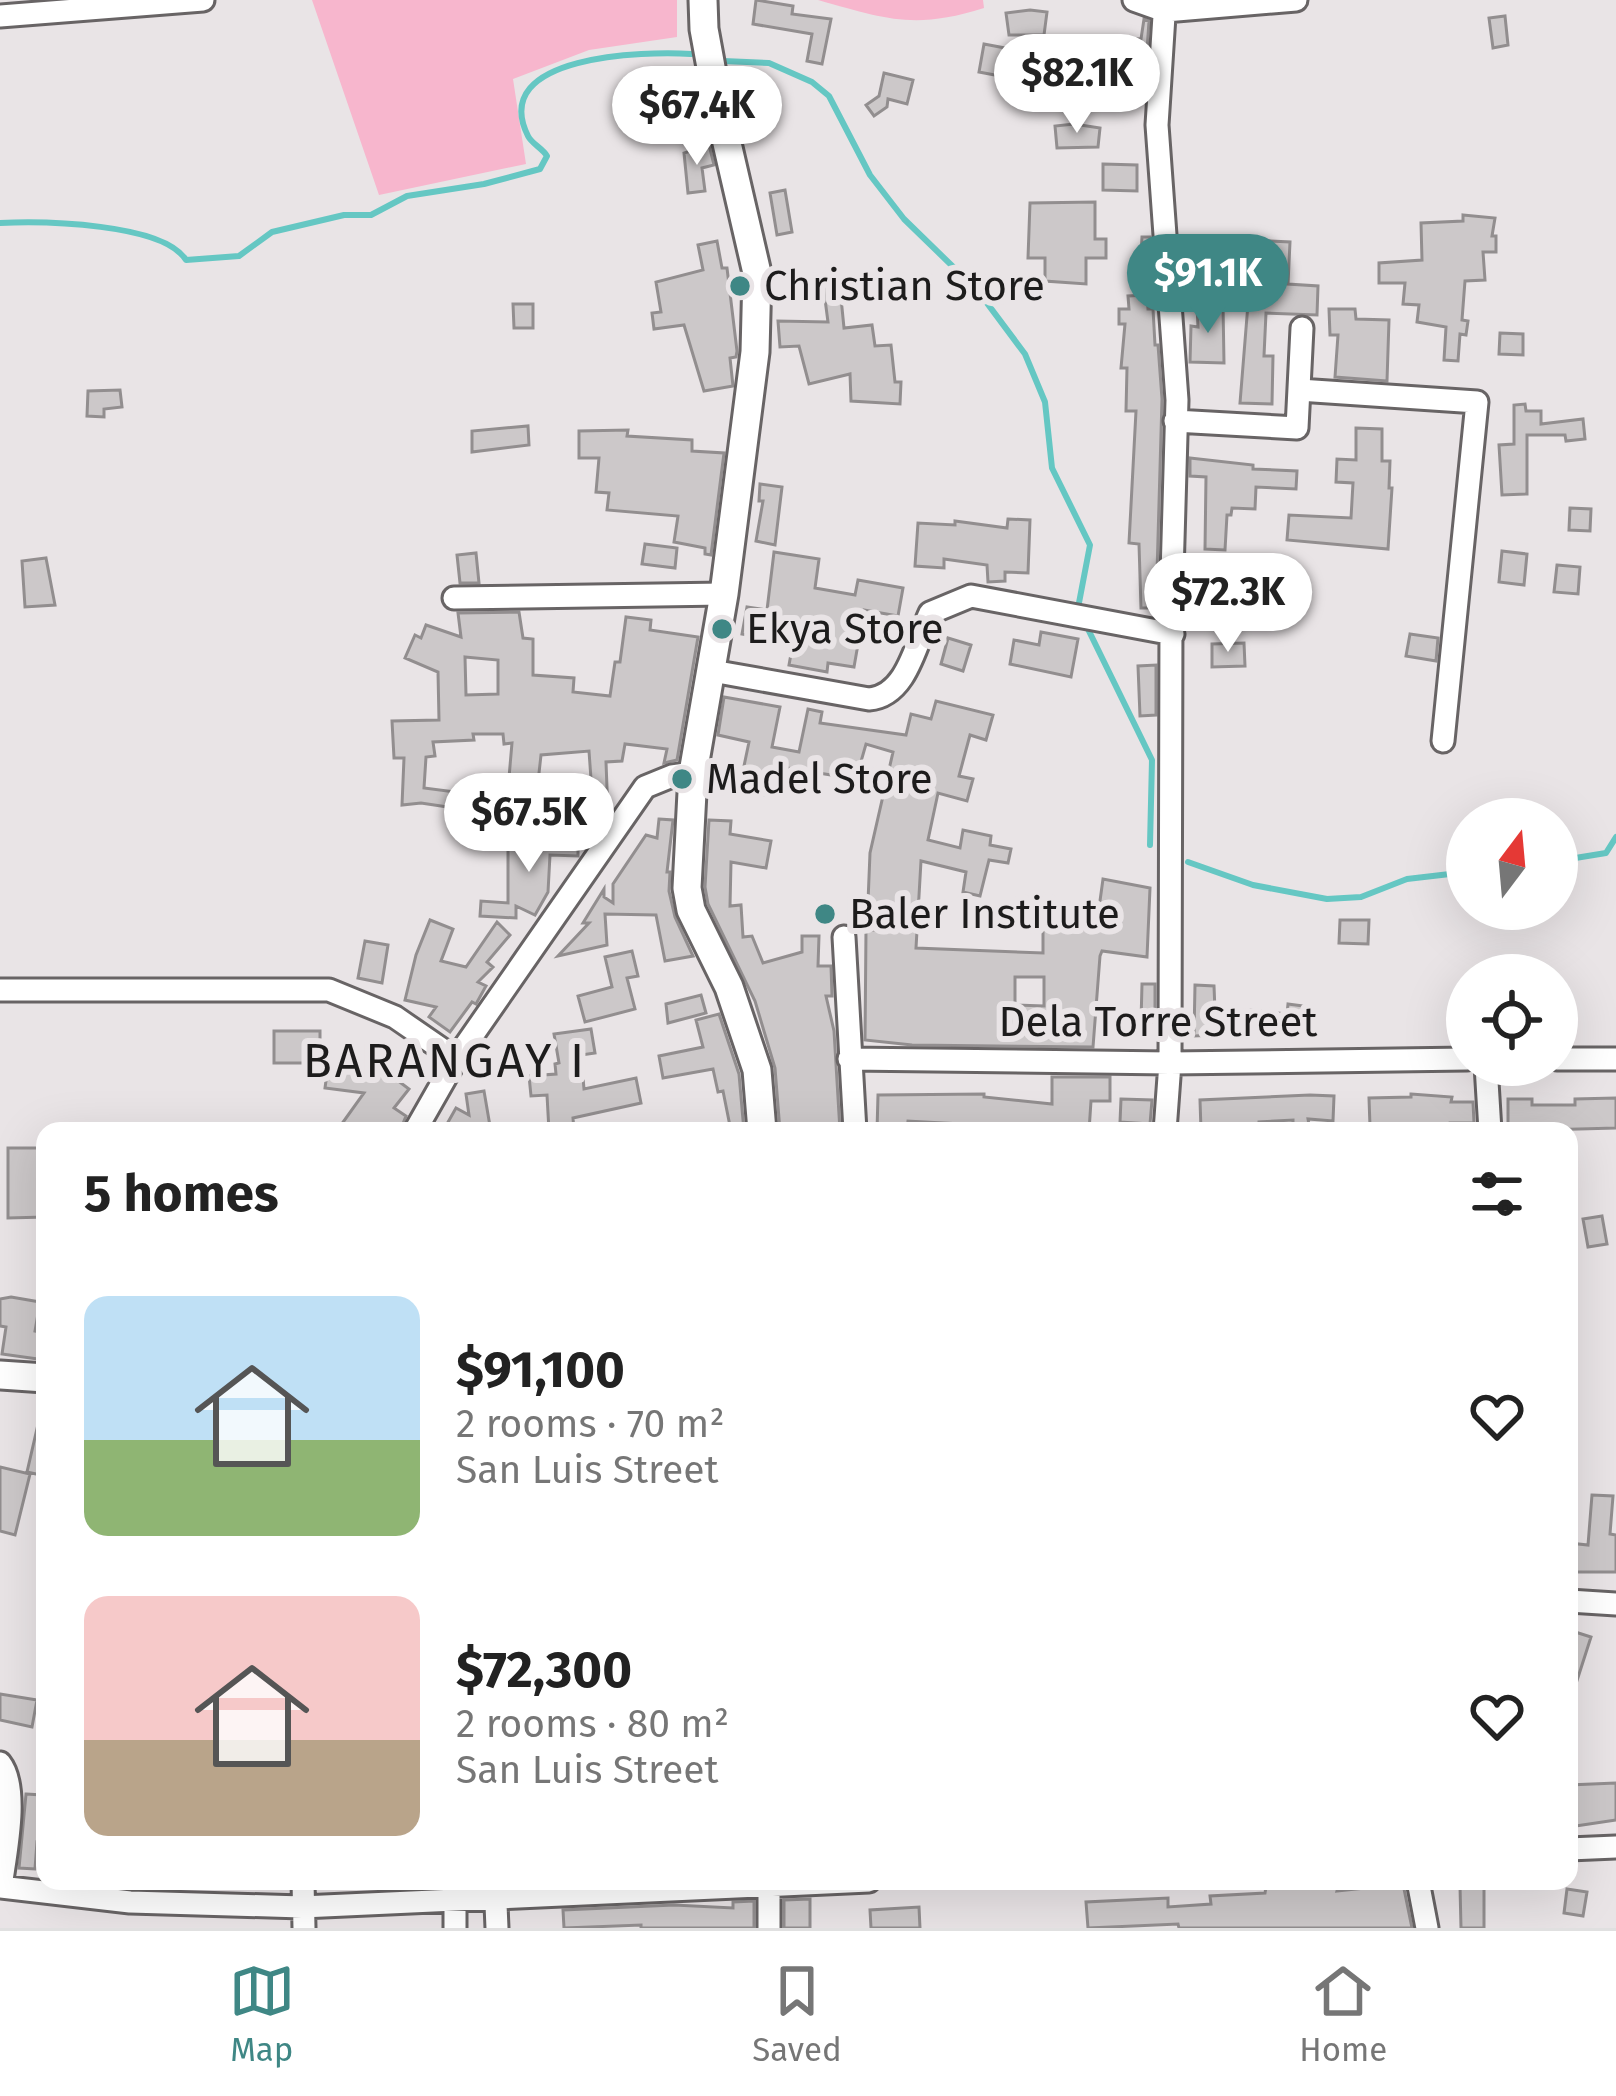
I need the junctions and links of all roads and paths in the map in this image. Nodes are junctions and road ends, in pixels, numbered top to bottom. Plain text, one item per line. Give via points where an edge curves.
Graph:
1 (203, 0) edge
2 (703, 0) edge
3 (1134, 0) edge
4 (1295, 0) edge
5 (1165, 6) edge
6 (0, 16) edge
7 (1302, 328) dead end
8 (1298, 390) junction
9 (1175, 421) junction
10 (724, 594) junction
11 (454, 598) dead end
12 (1173, 634) junction
13 (712, 671) junction
14 (1443, 741) dead end
15 (693, 773) junction
16 (844, 938) dead end
17 (0, 990) edge
18 (455, 1059) junction
19 (849, 1059) junction
20 (1446, 1059) edge
21 (1578, 1059) edge
22 (1616, 1059) edge
23 (1170, 1063) junction
24 (1487, 1086) edge
25 (420, 1122) edge
26 (761, 1122) edge
27 (854, 1122) edge
28 (1166, 1122) edge
29 (1489, 1122) edge
30 (0, 1376) edge
31 (36, 1378) edge
32 (1578, 1602) edge
33 (1616, 1604) edge
34 (0, 1763) edge
35 (1616, 1847) edge
36 (1578, 1849) edge
37 (1, 1887) edge
38 (495, 1890) edge
39 (769, 1890) edge
40 (1420, 1890) edge
41 (390, 1892) edge
42 (455, 1900) junction
43 (303, 1917) edge
44 (455, 1928) edge
45 (496, 1928) edge
46 (769, 1928) edge
47 (1427, 1928) edge

1 - 6 street
2 - 10 main road via 757,273 755,352
3 - 5 street
4 - 5 street
5 - 9 street via 1156,125
7 - 8 street
8 - 9 street via 1297,428
8 - 14 street via 1477,402
9 - 12 street
10 - 11 street
10 - 13 main road
12 - 13 street via 971,596 930,613 885,698
12 - 23 street
13 - 15 main road
15 - 18 street via 645,787
15 - 26 main road via 691,910 750,1048
16 - 19 street
17 - 18 street via 329,990 395,1017
18 - 25 street
19 - 23 street, Dela Torre Street
19 - 27 street
20 - 23 street, Dela Torre Street
21 - 22 street
23 - 28 street
24 - 29 street
30 - 31 main road
32 - 33 street
34 - 37 street via 9,1830
35 - 36 street
37 - 43 street
38 - 42 street
38 - 45 street
39 - 46 street
40 - 47 street
41 - 42 street
41 - 43 street
42 - 44 street

